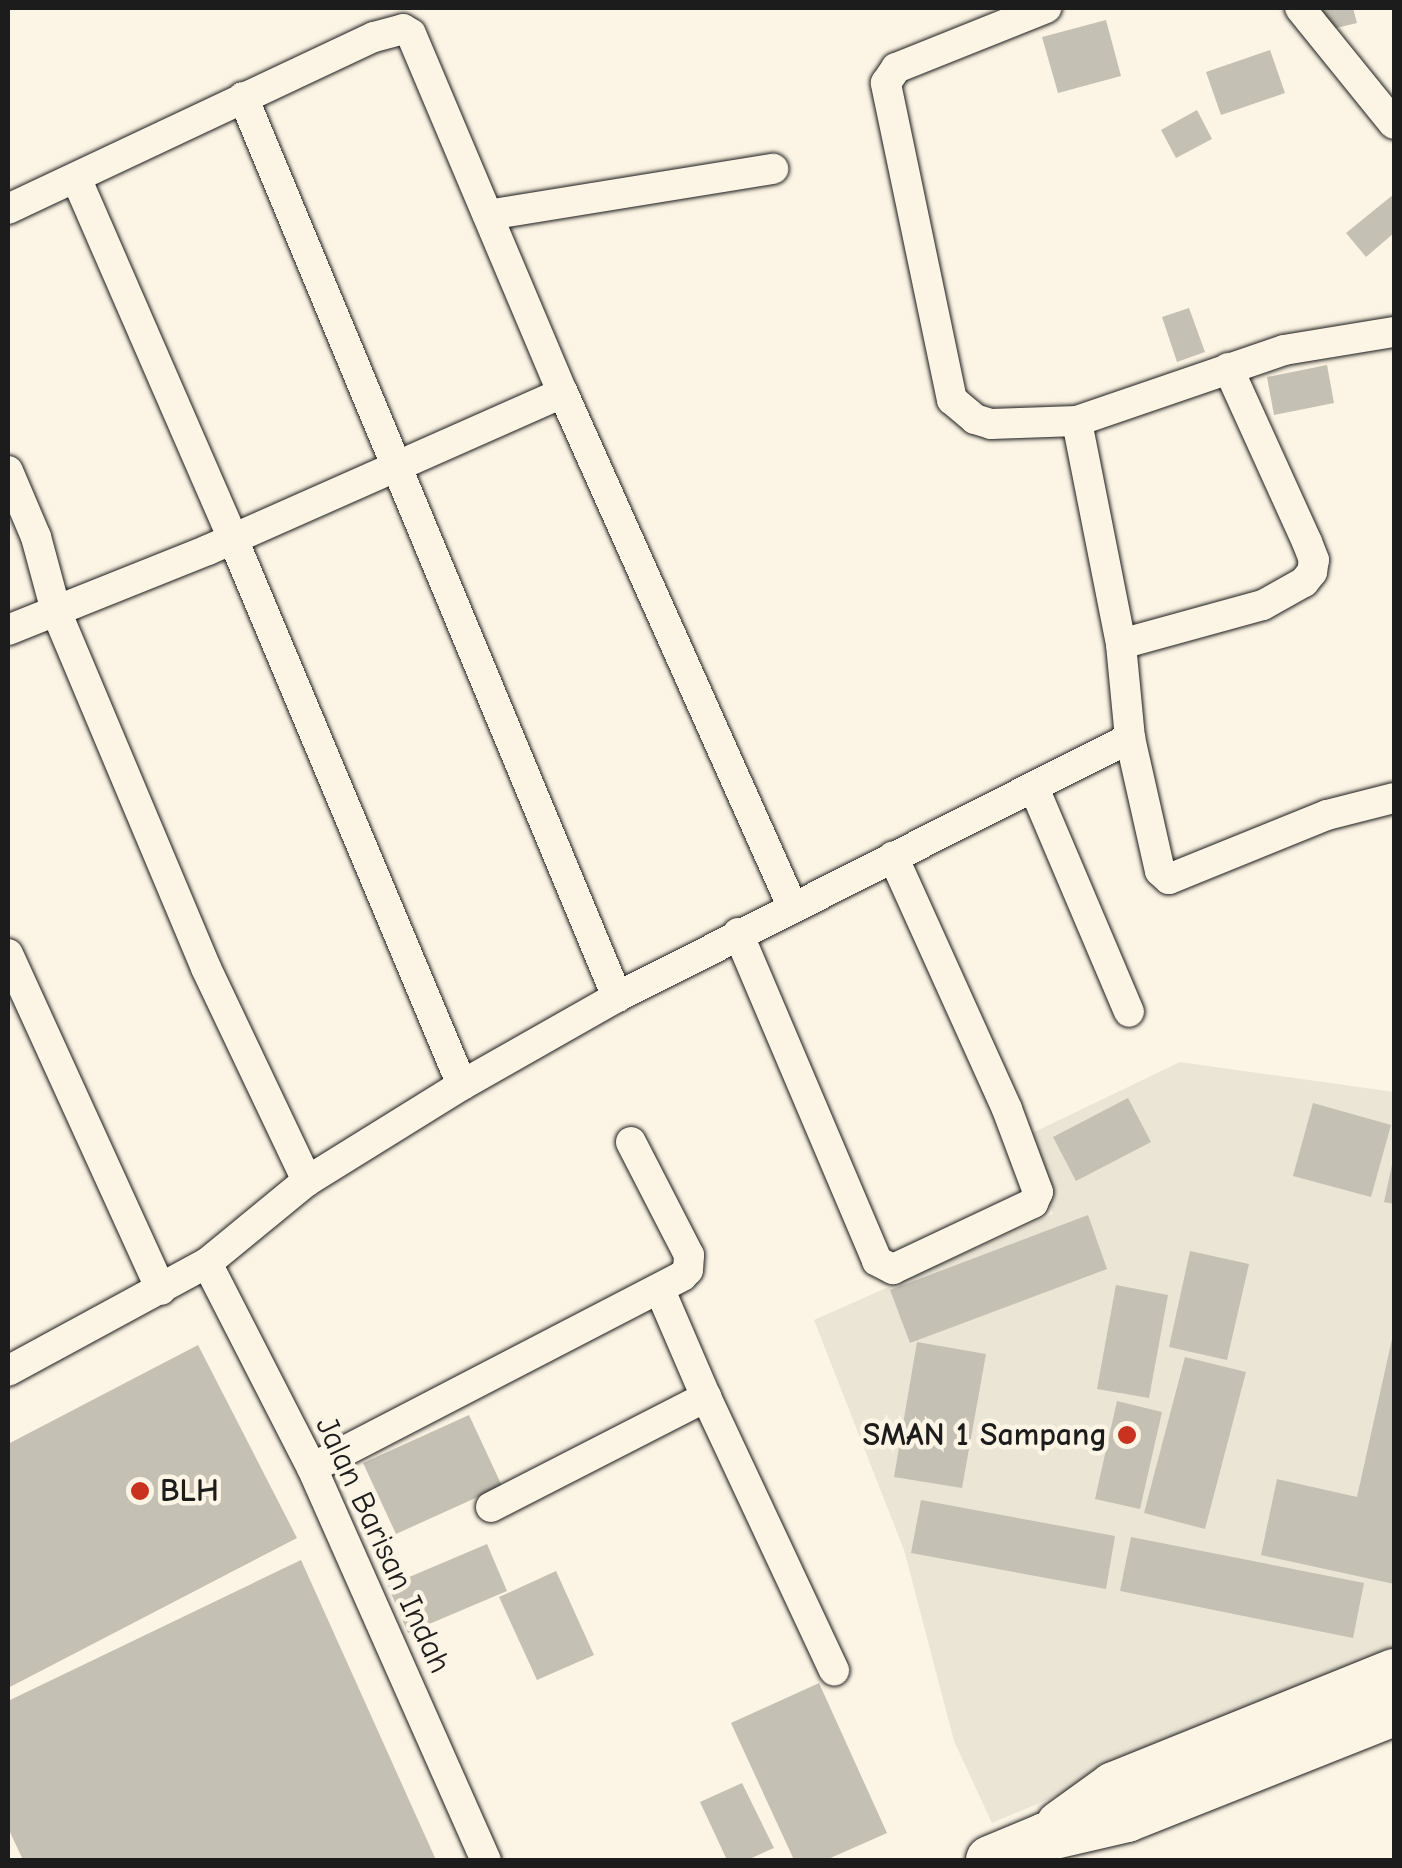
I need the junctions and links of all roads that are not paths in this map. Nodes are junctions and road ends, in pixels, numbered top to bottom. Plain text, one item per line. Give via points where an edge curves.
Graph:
1 (1046, 8) edge
2 (1300, 8) edge
3 (243, 97) junction
4 (1394, 124) edge
5 (773, 169) dead end
6 (76, 180) junction
7 (8, 209) edge
8 (488, 215) junction
9 (1394, 332) edge
10 (1228, 368) junction
11 (563, 393) junction
12 (1077, 421) junction
13 (397, 469) junction
14 (8, 471) edge
15 (233, 539) junction
16 (56, 612) junction
17 (8, 630) edge
18 (1121, 644) junction
19 (1130, 738) junction
20 (1034, 788) junction
21 (1394, 798) edge
22 (893, 857) junction
23 (792, 908) junction
24 (738, 934) junction
25 (8, 954) edge
26 (617, 997) junction
27 (1128, 1012) dead end
28 (462, 1085) junction
29 (631, 1142) dead end
30 (307, 1182) junction
31 (207, 1264) junction
32 (161, 1290) junction
33 (660, 1290) junction
34 (8, 1371) edge
35 (706, 1398) junction
36 (312, 1468) junction
37 (491, 1507) dead end
38 (834, 1670) dead end
39 (1394, 1673) edge
40 (1394, 1712) edge
41 (1045, 1836) junction
42 (486, 1860) edge
43 (990, 1860) edge

1 - 12 street via 896,68 886,83 952,400 991,424
2 - 4 street
3 - 6 street
3 - 8 street via 403,29 416,44
3 - 13 street
5 - 8 street
6 - 7 street
6 - 15 street
8 - 11 street
9 - 10 street via 1284,350
10 - 12 street
10 - 18 street via 1314,560 1312,572 1263,605
11 - 13 street
11 - 23 street
12 - 18 street
13 - 15 street
13 - 26 street
14 - 16 street
15 - 16 street
15 - 28 street
16 - 17 street
16 - 30 street via 206,968
18 - 19 street
19 - 20 street
19 - 21 street via 1160,871 1169,879 1328,815
20 - 22 street
20 - 27 street
22 - 23 street
22 - 24 street via 1007,1110 1038,1192 1033,1202 894,1269 877,1261
23 - 24 street
24 - 26 street
25 - 32 street
26 - 28 street
28 - 30 street
29 - 33 street via 689,1256 688,1270
30 - 31 street
31 - 32 street
31 - 36 street, Jalan Barisan Indah
32 - 34 street
33 - 35 street
33 - 36 street
35 - 37 street
35 - 38 street
36 - 42 street, Jalan Barisan Indah
39 - 41 main road via 1114,1786
40 - 41 main road via 1127,1818
41 - 43 main road

